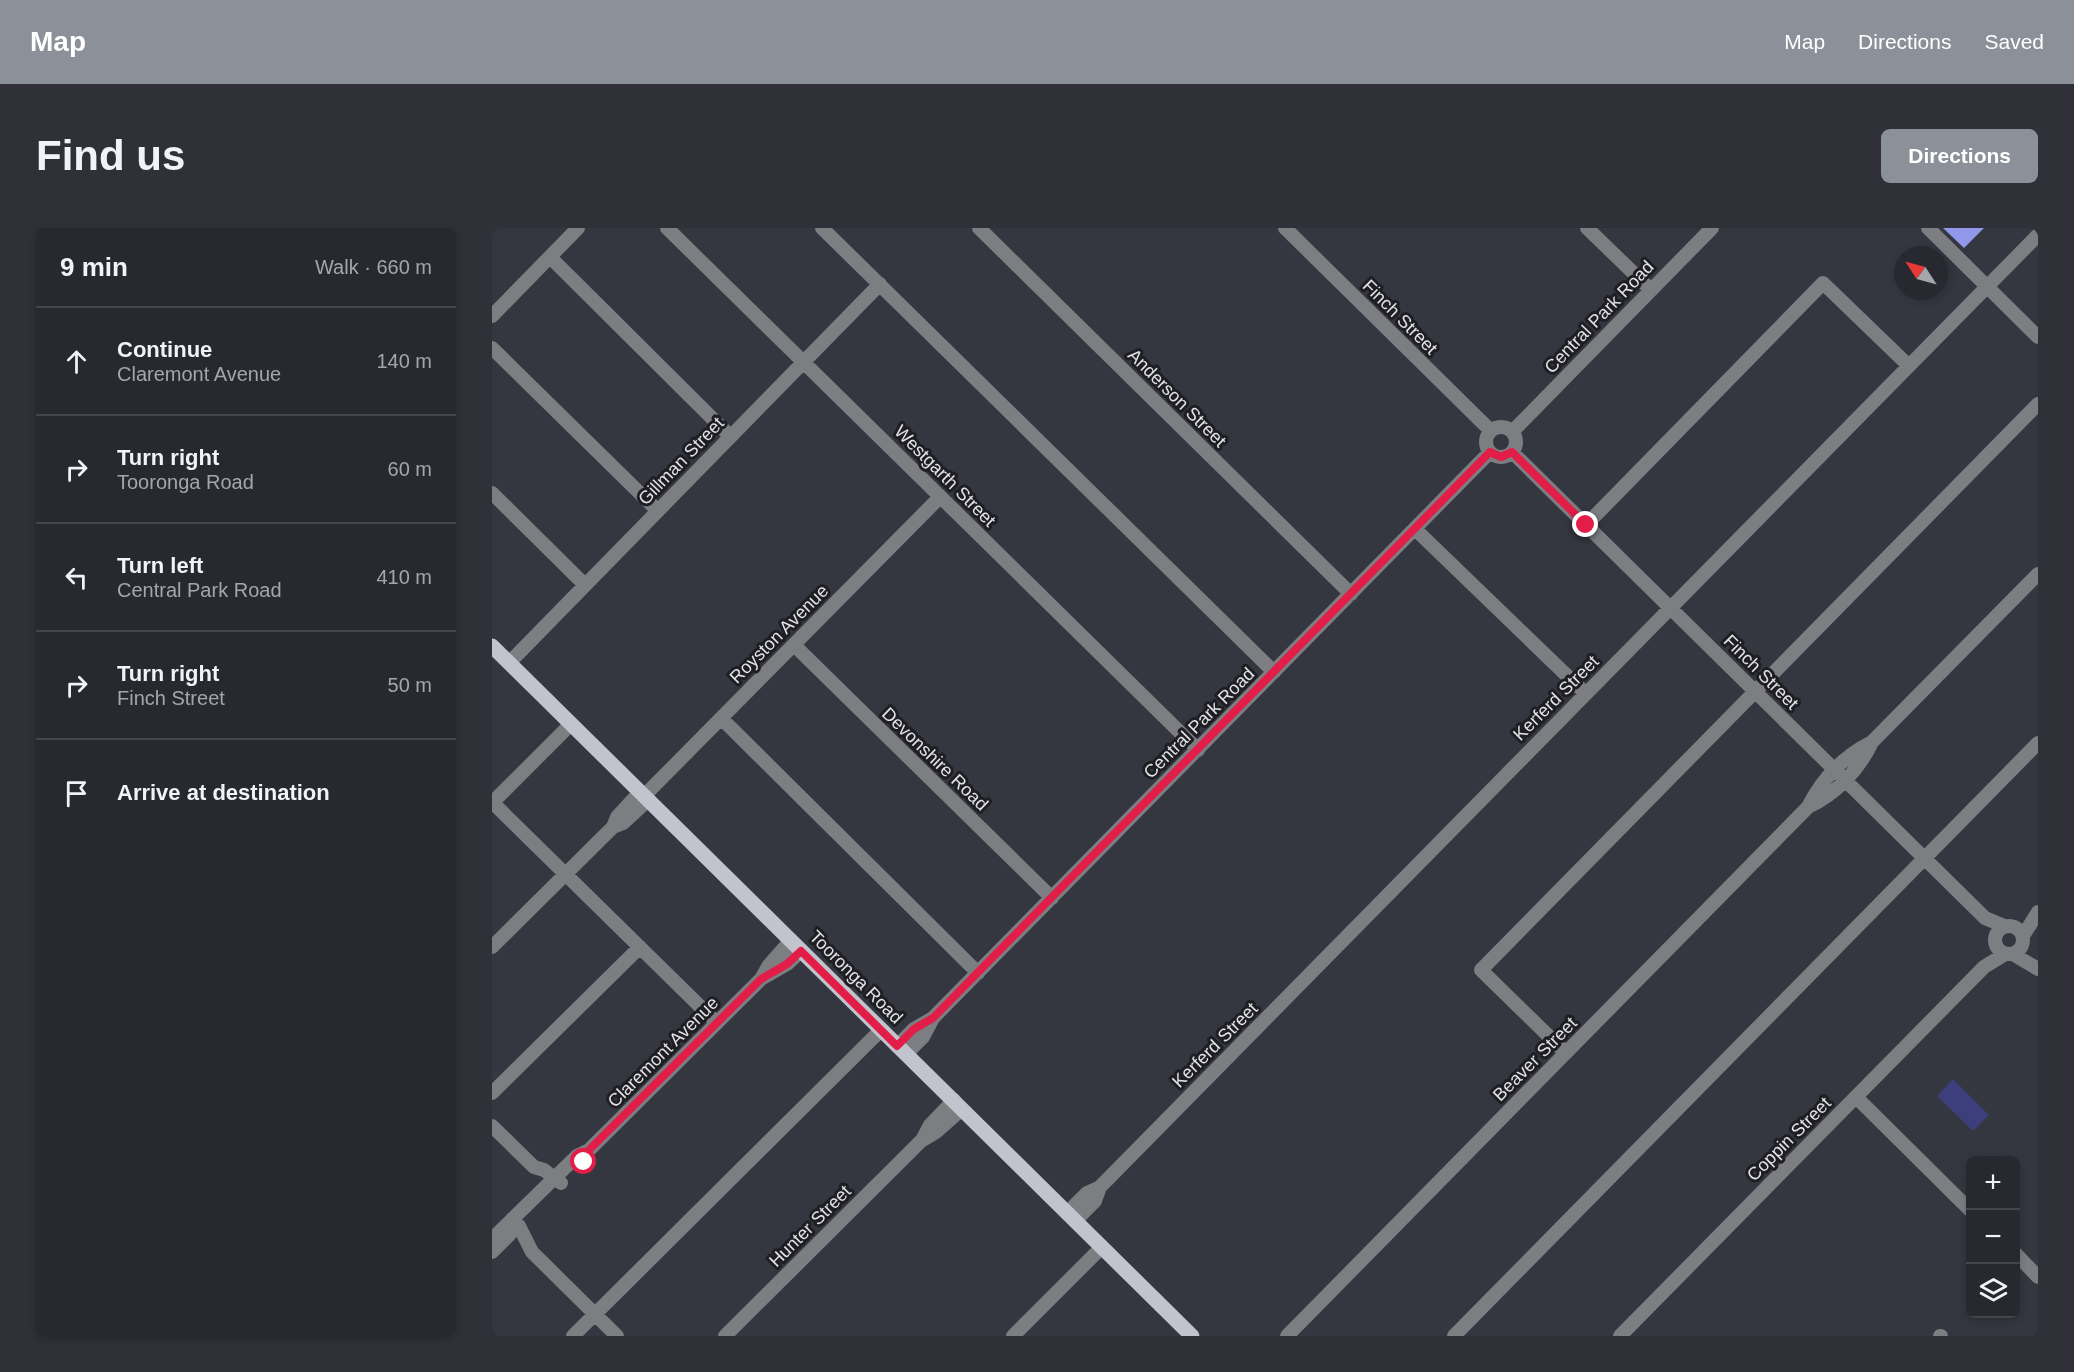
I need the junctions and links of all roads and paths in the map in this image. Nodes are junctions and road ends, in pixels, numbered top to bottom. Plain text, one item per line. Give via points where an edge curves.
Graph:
1 (578, 228) edge
2 (667, 228) edge
3 (822, 228) edge
4 (979, 228) edge
5 (1285, 228) edge
6 (1587, 228) edge
7 (1712, 228) edge
8 (1928, 228) edge
9 (2038, 235) edge
10 (550, 257) junction
11 (880, 284) junction
12 (1987, 286) junction
13 (1651, 291) junction
14 (492, 316) edge
15 (2038, 337) edge
16 (492, 348) edge
17 (803, 362) junction
18 (1909, 366) junction
19 (2038, 404) edge
20 (1491, 431) junction
21 (1512, 432) junction
22 (730, 436) junction
23 (1490, 452) junction
24 (1512, 452) junction
25 (492, 493) edge
26 (940, 497) junction
27 (658, 511) junction
28 (1586, 525) junction
29 (1415, 529) junction
30 (2038, 574) edge
31 (585, 585) junction
32 (1351, 594) junction
33 (1671, 608) junction
34 (794, 645) junction
35 (492, 646) edge
36 (509, 663) junction
37 (1274, 672) junction
38 (1755, 691) junction
39 (1586, 694) junction
40 (721, 718) junction
41 (571, 724) junction
42 (1872, 742) junction
43 (2038, 743) edge
44 (1197, 750) junction
45 (1835, 770) junction
46 (1845, 780) junction
47 (644, 796) junction
48 (492, 803) edge
49 (1808, 807) junction
50 (1925, 858) junction
51 (566, 874) junction
52 (1052, 898) junction
53 (2037, 913) edge
54 (2009, 940) junction
55 (796, 946) junction
56 (492, 947) edge
57 (640, 947) junction
58 (2036, 967) edge
59 (978, 973) junction
60 (717, 1023) junction
61 (881, 1030) junction
62 (902, 1050) junction
63 (1566, 1053) junction
64 (492, 1093) edge
65 (1856, 1097) junction
66 (958, 1105) junction
67 (492, 1126) edge
68 (534, 1167) junction
69 (558, 1180) junction
70 (545, 1193) junction
71 (1966, 1205) edge
72 (1071, 1217) junction
73 (516, 1222) junction
74 (500, 1236) edge
75 (1102, 1247) junction
76 (492, 1252) edge
77 (532, 1252) junction
78 (2020, 1258) edge
79 (2038, 1277) edge
80 (595, 1314) junction
81 (573, 1336) edge
82 (617, 1336) edge
83 (725, 1336) edge
84 (1013, 1336) edge
85 (1191, 1336) edge
86 (1287, 1336) edge
87 (1454, 1336) edge
88 (1620, 1336) edge

1 - 10 street
2 - 17 street, Westgarth Street
3 - 11 street
4 - 32 street, Anderson Street
5 - 20 street, Finch Street
6 - 13 street
7 - 13 street, Central Park Road
8 - 12 street
9 - 12 street, Kerferd Street
10 - 14 street
10 - 22 street
11 - 17 street, Gillman Street
11 - 37 street
12 - 15 street
12 - 18 street, Kerferd Street
13 - 21 street, Central Park Road
16 - 27 street
17 - 22 street, Gillman Street
17 - 26 street, Westgarth Street
18 - 28 street via 1823,283
18 - 33 street, Kerferd Street
19 - 38 street
20 - 21 street via 1501,427
20 - 23 street via 1486,442
21 - 24 street via 1516,442
22 - 27 street, Gillman Street
23 - 24 street via 1501,457
23 - 29 street, Central Park Road
24 - 28 street, Finch Street
25 - 31 street
26 - 34 street, Royston Avenue
26 - 44 street, Westgarth Street
27 - 31 street, Gillman Street
28 - 33 street, Finch Street
29 - 32 street, Central Park Road
29 - 39 street
30 - 42 street, Beaver Street
31 - 36 street, Gillman Street
32 - 37 street, Central Park Road
33 - 38 street, Finch Street
33 - 39 street, Kerferd Street
34 - 40 street, Royston Avenue
34 - 52 street, Devonshire Road
35 - 36 main road, Tooronga Road
36 - 41 main road, Tooronga Road
37 - 44 street, Central Park Road
38 - 45 street, Finch Street
38 - 63 street via 1481,970
39 - 72 street, Kerferd Street via 1100,1187 1095,1201
40 - 47 street, Royston Avenue
40 - 59 street
41 - 47 main road, Tooronga Road
41 - 48 street
42 - 45 street, Beaver Street via 1855,751
42 - 46 street, Beaver Street via 1864,759
43 - 50 street
44 - 52 street, Central Park Road
45 - 46 street, Finch Street
45 - 49 street, Beaver Street
46 - 49 street, Beaver Street via 1823,800
46 - 50 street, Finch Street
47 - 51 street, Royston Avenue via 623,823 613,827
47 - 55 main road, Tooronga Road
48 - 51 street
49 - 63 street, Beaver Street
50 - 54 street, Finch Street
50 - 87 street
51 - 56 street, Royston Avenue
51 - 57 street
52 - 59 street, Central Park Road
53 - 54 street, Coppin Street
54 - 58 street, Finch Street
54 - 65 street, Coppin Street via 1994,963 1984,967
55 - 60 street, Claremont Avenue via 787,964 761,979
55 - 61 main road, Tooronga Road
57 - 60 street
57 - 64 street
59 - 62 street, Central Park Road via 933,1018 923,1037
60 - 69 street, Claremont Avenue via 589,1150 577,1156
61 - 62 main road, Tooronga Road
61 - 80 street
62 - 66 main road, Tooronga Road
63 - 86 street, Beaver Street
65 - 71 street
65 - 88 street, Coppin Street
66 - 72 main road, Tooronga Road
66 - 83 street, Hunter Street via 936,1132 921,1141
67 - 68 street
68 - 69 street
68 - 70 street
69 - 70 street, Claremont Avenue
70 - 73 street, Claremont Avenue
72 - 75 main road, Tooronga Road
73 - 74 street, Claremont Avenue
73 - 77 street
74 - 76 street, Claremont Avenue
74 - 77 street
75 - 84 street
75 - 85 main road, Tooronga Road
77 - 80 street
78 - 79 street
80 - 81 street
80 - 82 street

